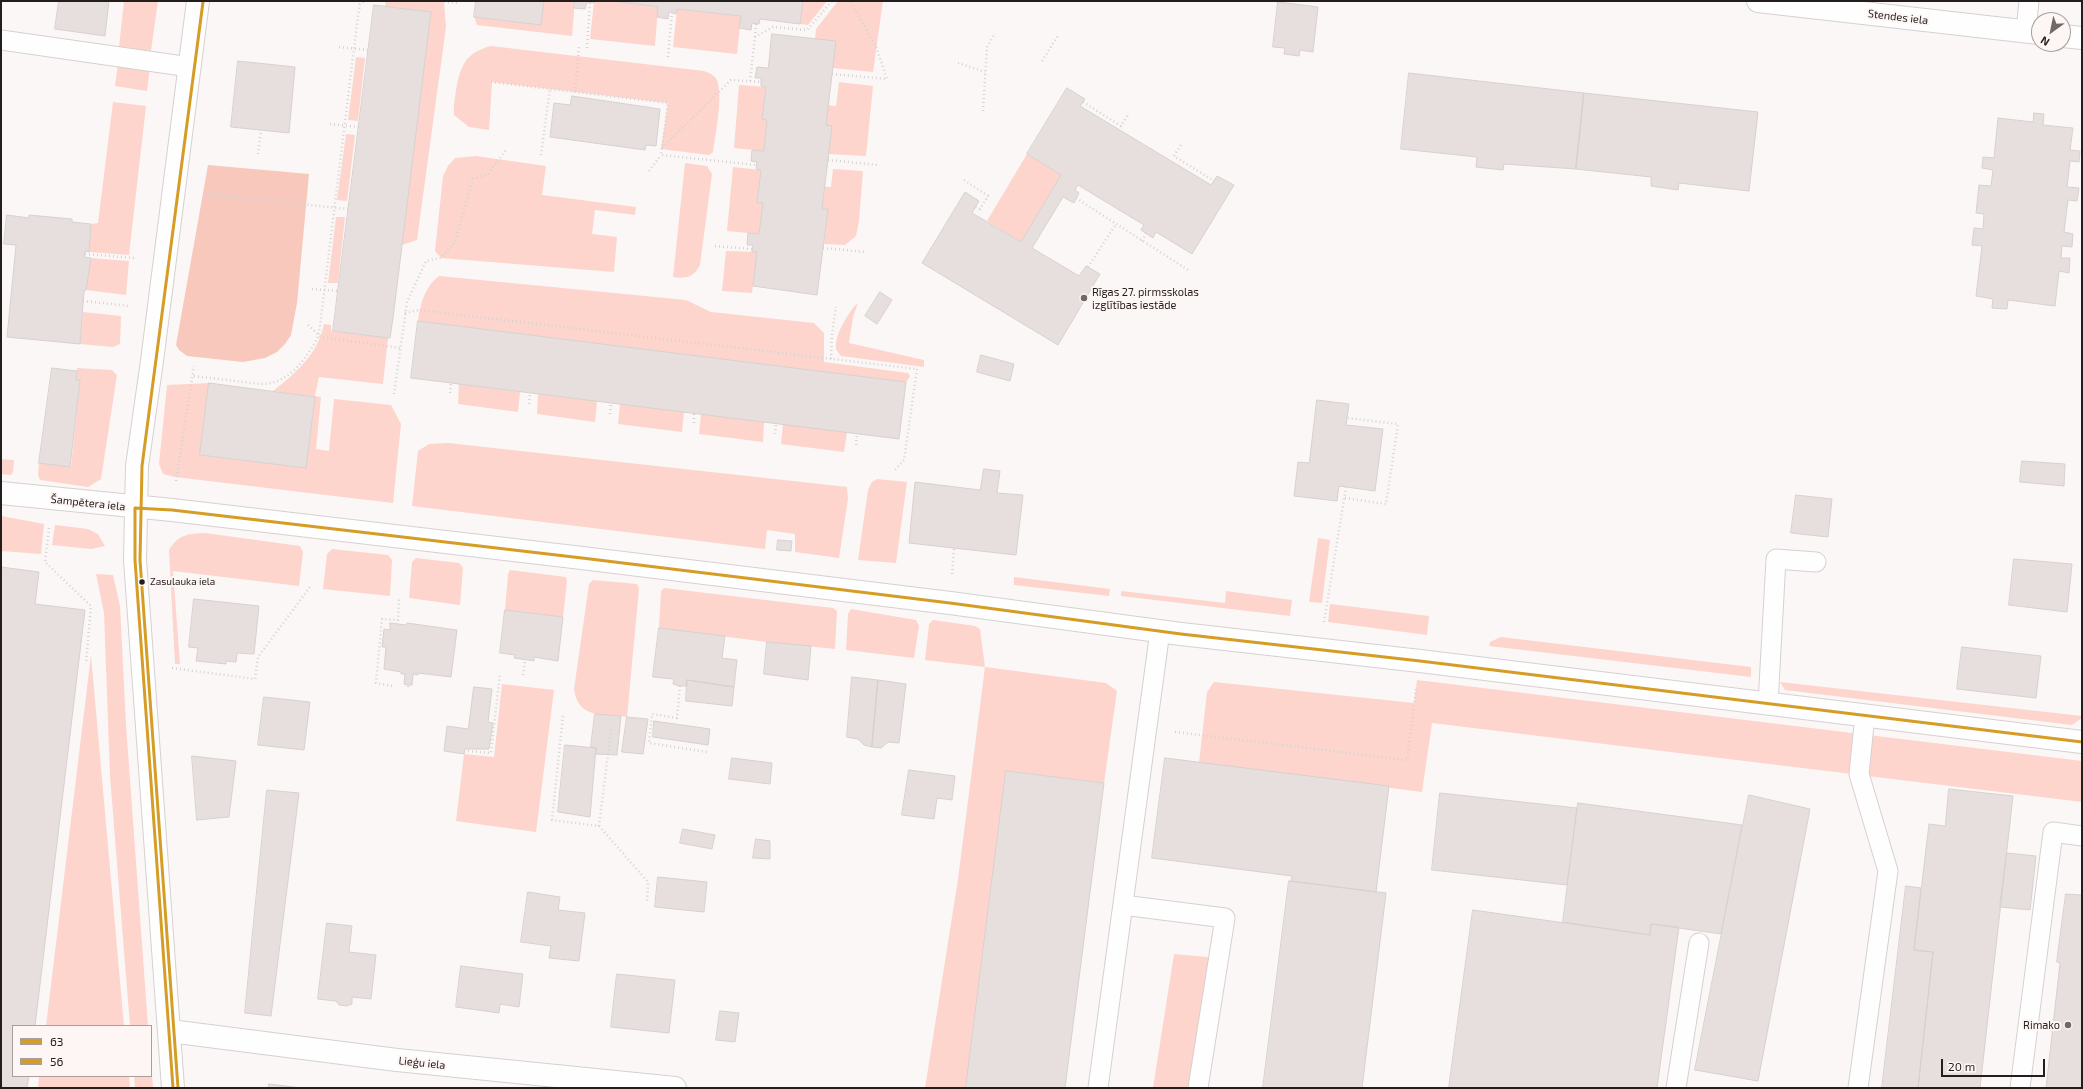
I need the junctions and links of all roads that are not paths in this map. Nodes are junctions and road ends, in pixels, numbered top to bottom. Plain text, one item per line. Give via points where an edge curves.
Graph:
1 (198, 1) edge
2 (1758, 1) edge
3 (2029, 1) edge
4 (2031, 22) edge
5 (2031, 32) edge
6 (2071, 37) edge
7 (2082, 38) edge
8 (1, 40) edge
9 (190, 67) junction
10 (1, 493) edge
11 (135, 508) junction
12 (1816, 562) dead end
13 (1160, 631) junction
14 (1768, 704) junction
15 (1865, 715) junction
16 (2082, 742) edge
17 (2082, 836) edge
18 (1123, 905) junction
19 (1699, 943) dead end
20 (170, 1031) junction
21 (174, 1088) edge
22 (675, 1088) edge
23 (1098, 1088) edge
24 (1198, 1088) edge
25 (1676, 1088) edge
26 (1858, 1088) edge
27 (2020, 1088) edge

1 - 9 street
2 - 5 street, Stendes iela
3 - 4 lane
6 - 7 street
8 - 9 lane
9 - 11 street via 137,466
10 - 11 street, Šampētera iela
11 - 13 street, Šampētera iela via 172,510 582,558
11 - 20 street via 135,560
12 - 14 lane via 1776,559
13 - 14 street, Šampētera iela
13 - 18 lane
14 - 15 street, Šampētera iela
15 - 16 street, Šampētera iela
15 - 26 lane via 1859,774 1888,871
17 - 27 lane via 2053,832
18 - 23 lane
18 - 24 lane via 1225,918
19 - 25 lane
20 - 21 street
20 - 22 street, Lieģu iela via 421,1063

